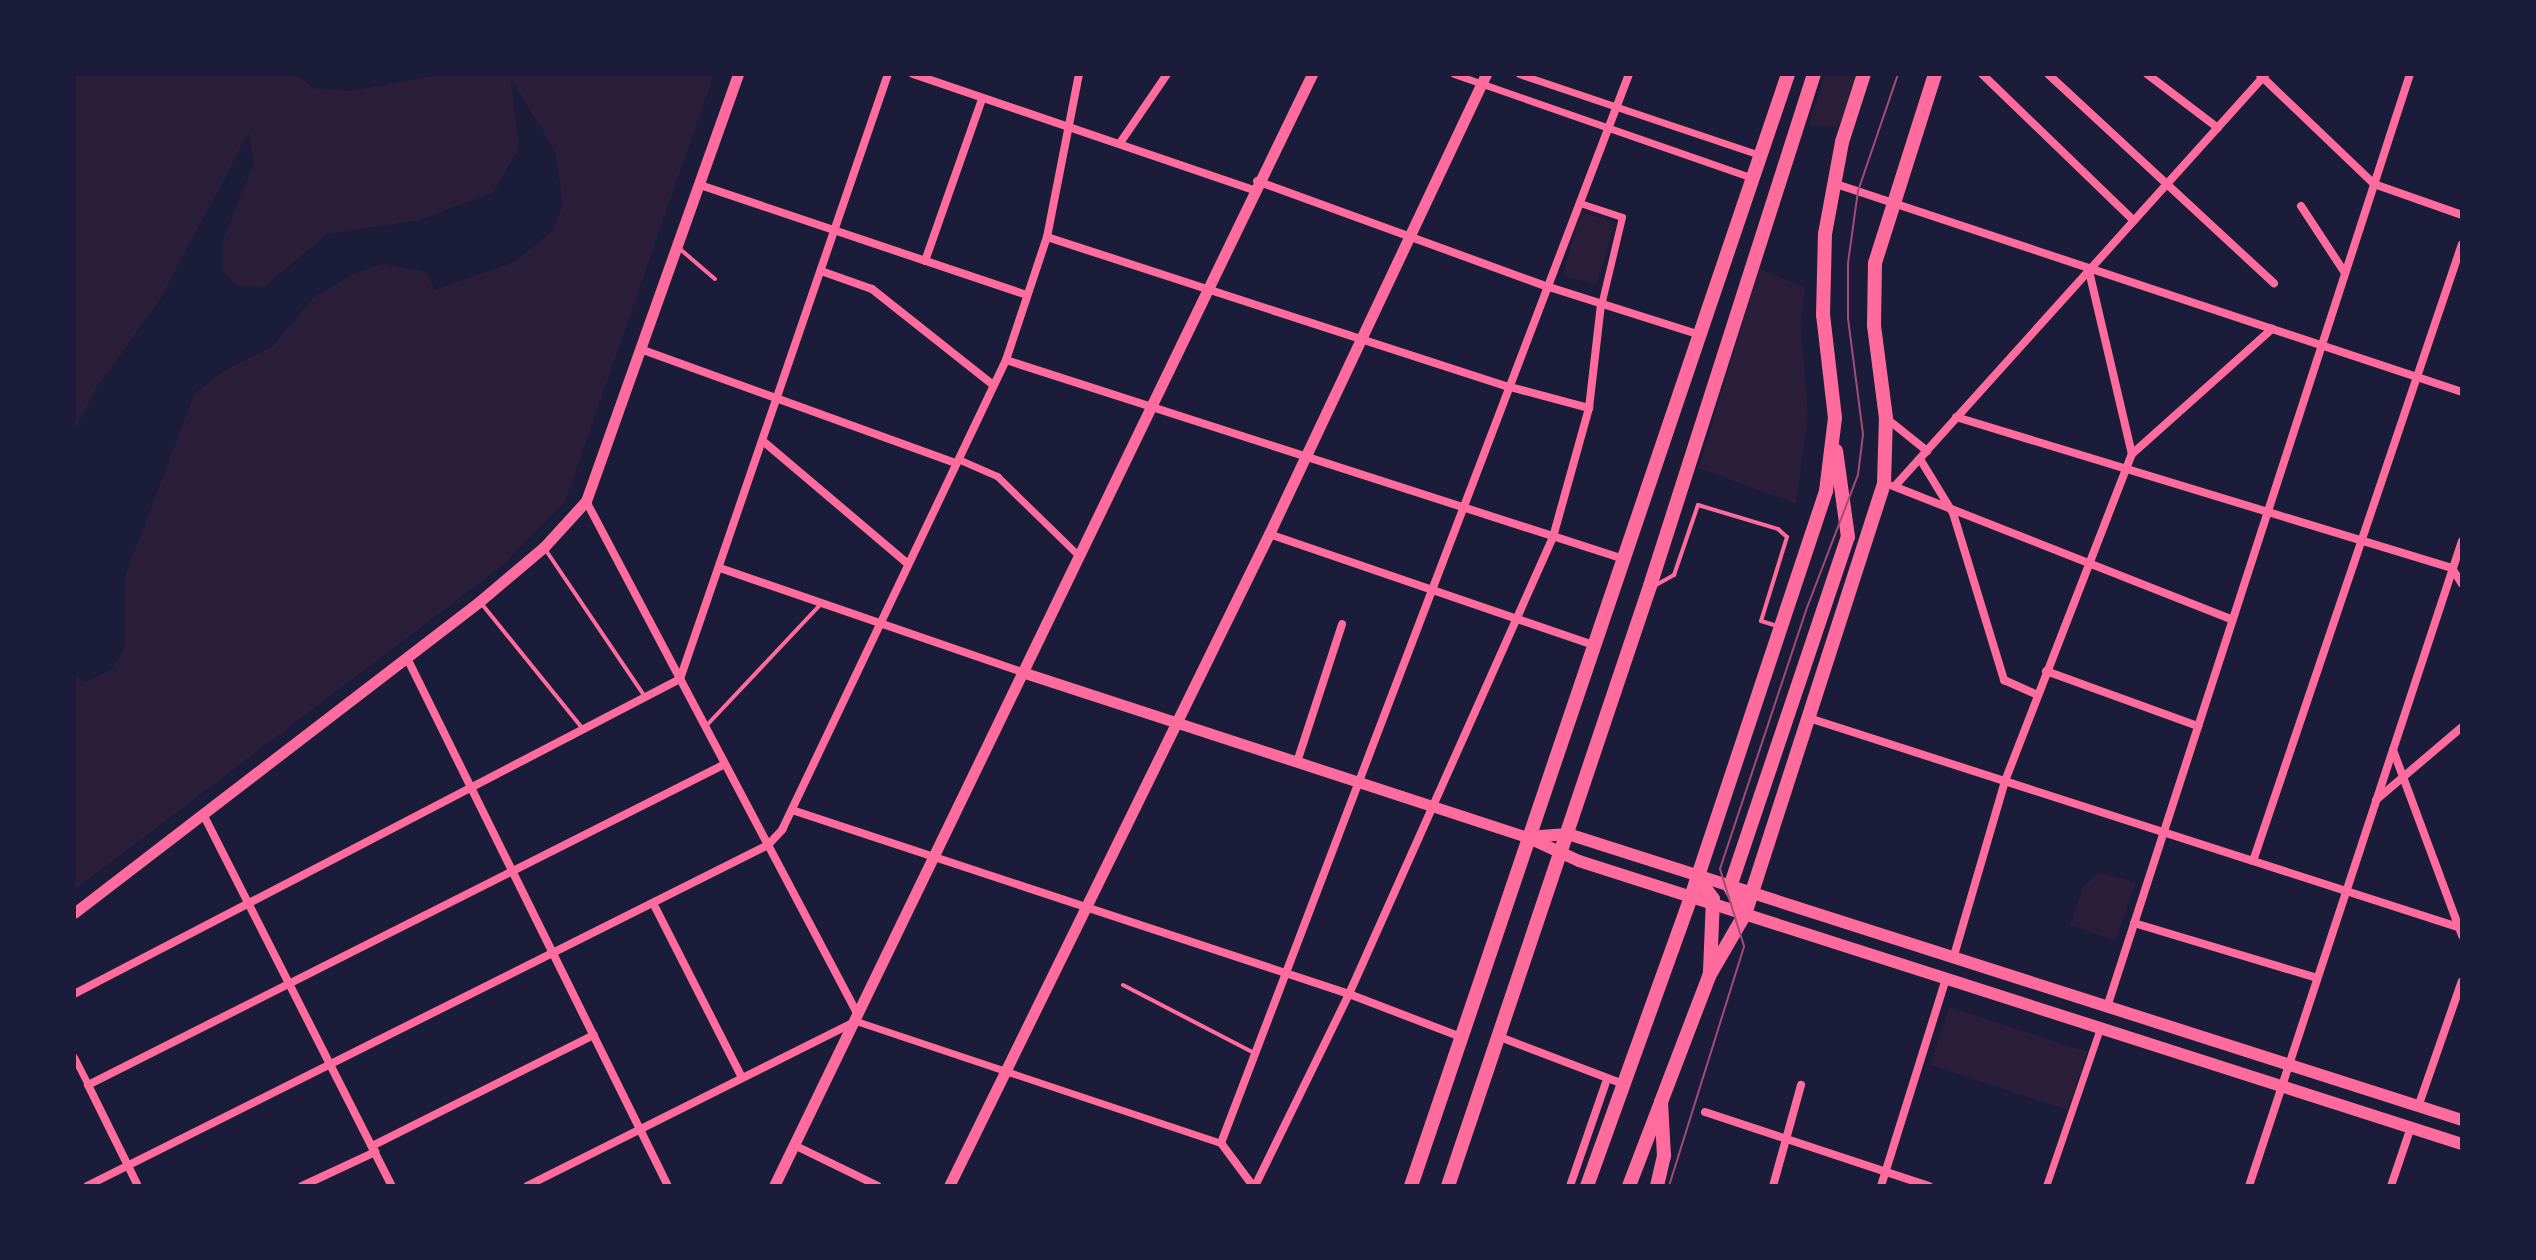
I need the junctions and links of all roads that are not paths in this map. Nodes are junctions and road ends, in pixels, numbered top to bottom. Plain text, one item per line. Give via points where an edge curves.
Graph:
1 (738, 74) edge
2 (888, 74) edge
3 (913, 74) edge
4 (1079, 74) edge
5 (1167, 74) edge
6 (1312, 74) edge
7 (1454, 74) edge
8 (1519, 74) edge
9 (1629, 74) edge
10 (1787, 74) edge
11 (1814, 74) edge
12 (1864, 74) edge
13 (1935, 74) edge
14 (1982, 74) edge
15 (2048, 74) edge
16 (2147, 74) edge
17 (2410, 74) edge
18 (2263, 75) edge
19 (1484, 79) edge
20 (982, 99) junction
21 (1617, 107) junction
22 (1069, 125) junction
23 (1609, 128) junction
24 (2218, 128) junction
25 (1120, 143) junction
26 (1760, 155) junction
27 (1752, 178) junction
28 (1833, 183) junction
29 (2374, 184) junction
30 (700, 185) junction
31 (2167, 185) junction
32 (1255, 186) junction
33 (1580, 203) junction
34 (1891, 203) junction
35 (2301, 206) dead end
36 (2462, 215) edge
37 (2134, 221) junction
38 (834, 230) junction
39 (1047, 237) junction
40 (1411, 238) junction
41 (2462, 244) edge
42 (678, 247) junction
43 (925, 261) junction
44 (821, 271) junction
45 (2089, 271) junction
46 (2345, 273) junction
47 (715, 279) dead end
48 (2274, 283) dead end
49 (1549, 287) junction
50 (1207, 289) junction
51 (1027, 295) junction
52 (1601, 305) junction
53 (2272, 329) junction
54 (1700, 335) junction
55 (1362, 337) junction
56 (2322, 345) junction
57 (643, 350) junction
58 (1006, 360) junction
59 (2417, 377) junction
60 (993, 385) junction
61 (1510, 387) junction
62 (2462, 392) edge
63 (778, 399) junction
64 (1150, 407) junction
65 (1589, 408) junction
66 (1956, 417) junction
67 (1886, 418) junction
68 (1834, 439) junction
69 (763, 441) junction
70 (1927, 451) junction
71 (2132, 454) junction
72 (1305, 457) junction
73 (1920, 459) junction
74 (957, 461) junction
75 (2127, 467) junction
76 (1890, 485) junction
77 (586, 501) junction
78 (1465, 508) junction
79 (2268, 511) junction
80 (1953, 513) junction
81 (1269, 534) junction
82 (1553, 537) junction
83 (2462, 541) edge
84 (2361, 542) junction
85 (544, 547) junction
86 (1081, 558) junction
87 (1624, 559) junction
88 (2086, 563) junction
89 (908, 564) junction
90 (720, 568) junction
91 (2452, 568) junction
92 (2462, 584) edge
93 (1650, 586) junction
94 (1434, 591) junction
95 (480, 601) junction
96 (822, 603) junction
97 (1518, 619) junction
98 (2233, 620) junction
99 (880, 623) junction
100 (1342, 624) dead end
101 (1780, 627) junction
102 (1596, 646) junction
103 (407, 658) junction
104 (2046, 671) junction
105 (1025, 673) junction
106 (680, 679) junction
107 (2037, 695) junction
108 (646, 698) junction
109 (1812, 719) junction
110 (1177, 723) junction
111 (705, 726) junction
112 (2198, 726) junction
113 (2462, 727) edge
114 (584, 730) junction
115 (2393, 749) junction
116 (1297, 762) junction
117 (725, 764) junction
118 (2400, 779) junction
119 (2005, 781) junction
120 (1362, 783) junction
121 (472, 789) junction
122 (2375, 800) junction
123 (1431, 806) junction
124 (792, 810) junction
125 (203, 814) junction
126 (2163, 832) junction
127 (1568, 834) junction
128 (1527, 837) junction
129 (768, 845) junction
130 (1561, 855) junction
131 (934, 858) junction
132 (2253, 861) junction
133 (512, 871) junction
134 (1697, 877) junction
135 (1730, 887) junction
136 (2346, 892) junction
137 (1751, 894) junction
138 (1691, 897) junction
139 (653, 903) junction
140 (1712, 903) junction
141 (249, 904) junction
142 (1083, 906) junction
143 (74, 913) edge
144 (1745, 914) junction
145 (2134, 923) junction
146 (2460, 932) edge
147 (553, 953) junction
148 (1953, 959) junction
149 (1288, 974) junction
150 (1709, 976) junction
151 (1946, 978) junction
152 (2317, 978) junction
153 (2462, 981) edge
154 (289, 983) junction
155 (1123, 985) dead end
156 (74, 994) edge
157 (1349, 994) junction
158 (2107, 1007) junction
159 (857, 1018) junction
160 (2100, 1028) junction
161 (594, 1035) junction
162 (1461, 1037) junction
163 (1500, 1037) junction
164 (1258, 1055) junction
165 (74, 1057) edge
166 (330, 1064) junction
167 (2287, 1065) junction
168 (1002, 1073) junction
169 (742, 1078) junction
170 (1607, 1079) junction
171 (1623, 1084) junction
172 (88, 1085) junction
173 (1801, 1085) dead end
174 (2282, 1086) junction
175 (1661, 1102) junction
176 (2418, 1107) junction
177 (1705, 1112) dead end
178 (2462, 1120) edge
179 (2411, 1127) junction
180 (640, 1129) junction
181 (1786, 1139) junction
182 (1221, 1143) junction
183 (2462, 1144) edge
184 (794, 1145) junction
185 (374, 1149) junction
186 (128, 1165) junction
187 (1886, 1172) junction
188 (87, 1186) edge
189 (138, 1186) edge
190 (302, 1186) edge
191 (392, 1186) edge
192 (527, 1186) edge
193 (668, 1186) edge
194 (774, 1186) edge
195 (878, 1186) edge
196 (949, 1186) edge
197 (1254, 1186) edge
198 (1411, 1186) edge
199 (1448, 1186) edge
200 (1570, 1186) edge
201 (1587, 1186) edge
202 (1629, 1186) edge
203 (1657, 1186) edge
204 (1773, 1186) edge
205 (1881, 1186) edge
206 (1929, 1186) edge
207 (2046, 1186) edge
208 (2249, 1186) edge
209 (2391, 1186) edge

1 - 30 street
2 - 38 street
3 - 20 street
4 - 22 street
5 - 25 street
6 - 32 street
7 - 19 street
8 - 21 street
9 - 21 street
10 - 26 main road
11 - 93 main road
12 - 28 main road
13 - 34 main road
14 - 37 street
15 - 31 street
16 - 24 street
17 - 29 street
18 - 24 street
18 - 29 street
19 - 23 street
19 - 40 street
20 - 22 street
20 - 43 street
21 - 23 street
21 - 26 street
22 - 25 street
22 - 39 street
23 - 27 street
23 - 33 street
24 - 31 street
25 - 32 street
26 - 27 main road
27 - 54 main road
28 - 34 street
28 - 68 main road via 1822,271
29 - 36 street
29 - 46 street
30 - 38 street
30 - 42 street
31 - 37 street
31 - 48 street
32 - 40 street
32 - 50 street
33 - 49 street
33 - 52 street via 1622,217
34 - 45 street
34 - 67 main road via 1872,287
35 - 46 street
37 - 45 street
38 - 43 street
38 - 44 street
39 - 50 street
39 - 51 street
40 - 49 street
40 - 55 street
41 - 59 street
42 - 47 lane
42 - 57 street
43 - 51 street
44 - 60 street via 872,289
44 - 63 street
45 - 53 street
45 - 66 street
45 - 71 street
46 - 56 street
49 - 52 street
49 - 61 street
50 - 55 street
50 - 64 street
51 - 58 street
52 - 54 street
52 - 65 street
53 - 56 street
53 - 71 street
54 - 87 main road
55 - 61 street
55 - 72 street
56 - 59 street
56 - 79 street
57 - 63 street
57 - 77 street
58 - 60 street
58 - 64 street
59 - 62 street
59 - 84 street
60 - 74 street
61 - 65 street
61 - 78 street
63 - 69 street
63 - 74 street
64 - 72 street
64 - 86 street
65 - 82 street
66 - 70 street
66 - 75 street
67 - 70 street
67 - 76 main road
68 - 101 main road via 1826,491
68 - 135 main road via 1848,537
69 - 89 street
69 - 90 street
70 - 73 street
71 - 75 street
72 - 78 street
72 - 81 street
73 - 76 street
73 - 80 street
74 - 86 street via 997,476
74 - 89 street
75 - 79 street
75 - 88 street
76 - 80 street
76 - 109 main road
77 - 85 street
77 - 106 street
78 - 82 street
78 - 94 street
79 - 84 street
79 - 98 street
80 - 88 street
80 - 107 street via 2004,680
81 - 94 street
81 - 110 street
82 - 87 street
82 - 97 street
83 - 91 street
84 - 91 street
84 - 132 street
85 - 95 street
85 - 108 lane
86 - 105 street
87 - 102 main road
88 - 98 street
88 - 104 street
89 - 99 street
90 - 96 street
90 - 106 street
91 - 92 street
91 - 115 street
93 - 101 lane via 1674,575 1698,505 1778,529 1787,537 1761,621
93 - 127 main road
94 - 97 street
94 - 120 street
95 - 103 street
95 - 114 lane
96 - 99 street
96 - 111 lane
97 - 102 street
97 - 123 street
98 - 112 street
99 - 105 street
99 - 124 street
100 - 116 street
101 - 134 main road
102 - 128 main road
103 - 121 street
103 - 125 street
104 - 107 street
104 - 112 street
105 - 110 street
105 - 131 street
106 - 108 street
106 - 111 street
107 - 119 street
108 - 114 street
109 - 119 street
109 - 137 main road
110 - 116 street
110 - 142 street
111 - 117 street
112 - 126 street
113 - 118 street
114 - 121 street
115 - 118 street
115 - 122 street
116 - 120 street
117 - 129 street
117 - 133 street
118 - 122 street
118 - 146 street
119 - 126 street
119 - 148 street
120 - 123 street
120 - 149 street
121 - 133 street
121 - 141 street
122 - 136 street
123 - 128 street
123 - 157 street
124 - 129 street
124 - 131 street
125 - 141 street
125 - 143 street
126 - 132 street
126 - 145 street
127 - 128 main road
127 - 130 main road
127 - 134 main road
128 - 130 main road
128 - 162 main road
129 - 139 street
129 - 159 street
130 - 138 main road
130 - 163 main road
131 - 142 street
131 - 159 street
132 - 136 street
133 - 147 street
133 - 154 street
134 - 135 main road
134 - 138 main road
134 - 140 main road via 1710,889
135 - 137 main road
135 - 144 main road
136 - 146 street
136 - 152 street
137 - 144 main road
137 - 148 main road
138 - 140 main road
138 - 171 main road
139 - 147 street
139 - 169 street
140 - 144 main road
140 - 150 main road
141 - 154 street
141 - 156 street
142 - 149 street
142 - 168 street
144 - 150 main road
144 - 151 main road
145 - 152 street
145 - 158 street
147 - 161 street
147 - 166 street
148 - 158 main road
149 - 157 street
149 - 164 street
150 - 175 main road
151 - 160 main road
151 - 187 street
152 - 167 street
153 - 176 street
154 - 166 street
154 - 172 street
155 - 164 lane
157 - 162 street
157 - 197 street
158 - 167 main road
159 - 168 street
159 - 169 street
159 - 184 street
160 - 174 main road
160 - 207 street
161 - 180 street
161 - 185 street
162 - 198 main road
163 - 170 street
163 - 199 main road
164 - 182 street
165 - 172 street
166 - 185 street
166 - 186 street
167 - 174 street
167 - 176 main road
168 - 182 street
168 - 196 street
169 - 180 street
170 - 171 street
170 - 200 street
171 - 201 main road
172 - 186 street
173 - 181 street
174 - 179 main road
174 - 208 street
175 - 202 main road
175 - 203 main road via 1664,1156
176 - 178 main road
177 - 181 street
179 - 183 main road
179 - 209 street
180 - 192 street
180 - 193 street
181 - 187 street
181 - 204 street
182 - 197 street
184 - 194 street
184 - 195 street
185 - 190 street
185 - 191 street
186 - 188 street
186 - 189 street
187 - 205 street
187 - 206 street

